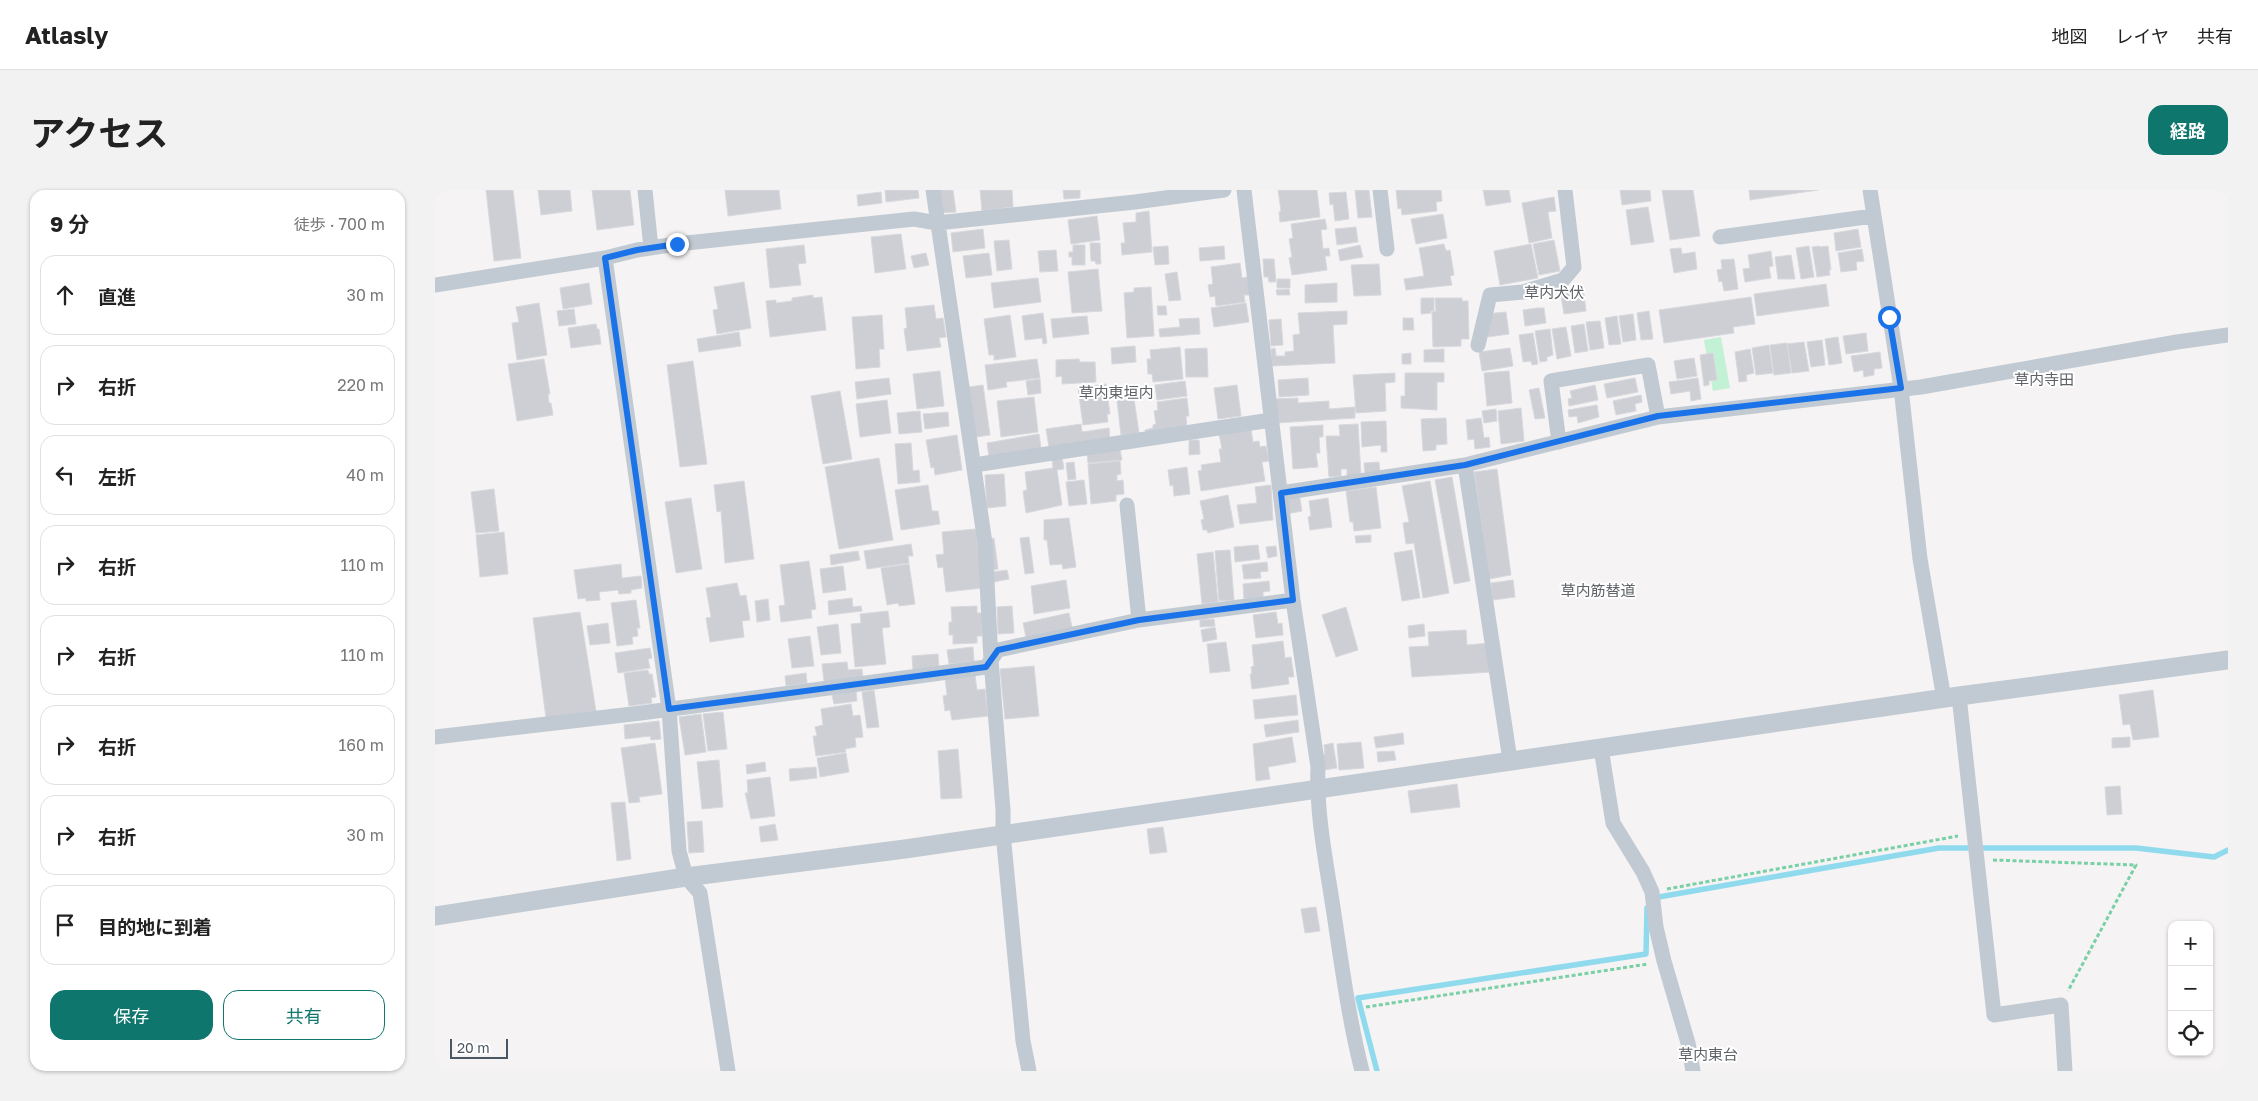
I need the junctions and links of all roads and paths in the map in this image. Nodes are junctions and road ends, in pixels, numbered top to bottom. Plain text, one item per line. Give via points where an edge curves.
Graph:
1 (645, 190) edge
2 (933, 190) edge
3 (1225, 190) edge
4 (1244, 190) edge
5 (1380, 190) edge
6 (1565, 190) edge
7 (1869, 190) edge
8 (1134, 196) edge
9 (1873, 216) junction
10 (937, 223) junction
11 (1720, 238) dead end
12 (651, 248) junction
13 (1387, 249) dead end
14 (605, 258) junction
15 (435, 285) edge
16 (2228, 335) edge
17 (1478, 345) dead end
18 (1901, 388) junction
19 (1658, 416) junction
20 (1271, 420) junction
21 (1559, 442) junction
22 (974, 465) junction
23 (1465, 465) junction
24 (1281, 493) junction
25 (1127, 505) dead end
26 (1293, 600) junction
27 (1139, 620) junction
28 (991, 660) junction
29 (2228, 660) edge
30 (1952, 697) junction
31 (669, 709) junction
32 (435, 737) edge
33 (1601, 748) junction
34 (1510, 760) junction
35 (1317, 789) junction
36 (1975, 832) junction
37 (1003, 833) junction
38 (1978, 859) junction
39 (685, 877) junction
40 (1652, 892) junction
41 (435, 916) edge
42 (1664, 961) junction
43 (2061, 1005) junction
44 (1349, 1010) junction
45 (727, 1071) edge
46 (1029, 1071) edge
47 (1362, 1071) edge
48 (1693, 1071) edge
49 (2065, 1071) edge

1 - 12 street
2 - 10 street
3 - 8 street
4 - 20 street
5 - 13 street
6 - 17 street via 1574,267 1563,280 1523,292 1490,295
7 - 9 street
8 - 10 street
9 - 11 street
9 - 18 street
10 - 12 street via 914,219
10 - 22 street
12 - 14 street
14 - 15 street
14 - 31 street
16 - 18 street
18 - 19 street
18 - 30 street via 1920,559
19 - 21 street
19 - 21 street via 1648,365 1551,381
20 - 22 street
20 - 24 street
21 - 23 street
22 - 28 street via 985,543
23 - 24 street
23 - 34 street
24 - 26 street
25 - 27 street
26 - 27 street
26 - 35 street via 1318,767
27 - 28 street via 998,650
28 - 31 street via 986,667
28 - 37 street
29 - 30 street
30 - 33 street
30 - 36 street
31 - 32 street
31 - 39 street via 679,851
33 - 34 street
33 - 40 street via 1613,823
34 - 35 street
35 - 37 street
35 - 44 street
36 - 38 street
36 - 40 path
37 - 39 street
37 - 46 street via 1023,1041
38 - 43 street via 1994,1015
38 - 43 path via 2136,865
39 - 41 street
39 - 45 street via 700,893
40 - 42 street
42 - 44 path
42 - 48 street
43 - 49 street
44 - 47 street

